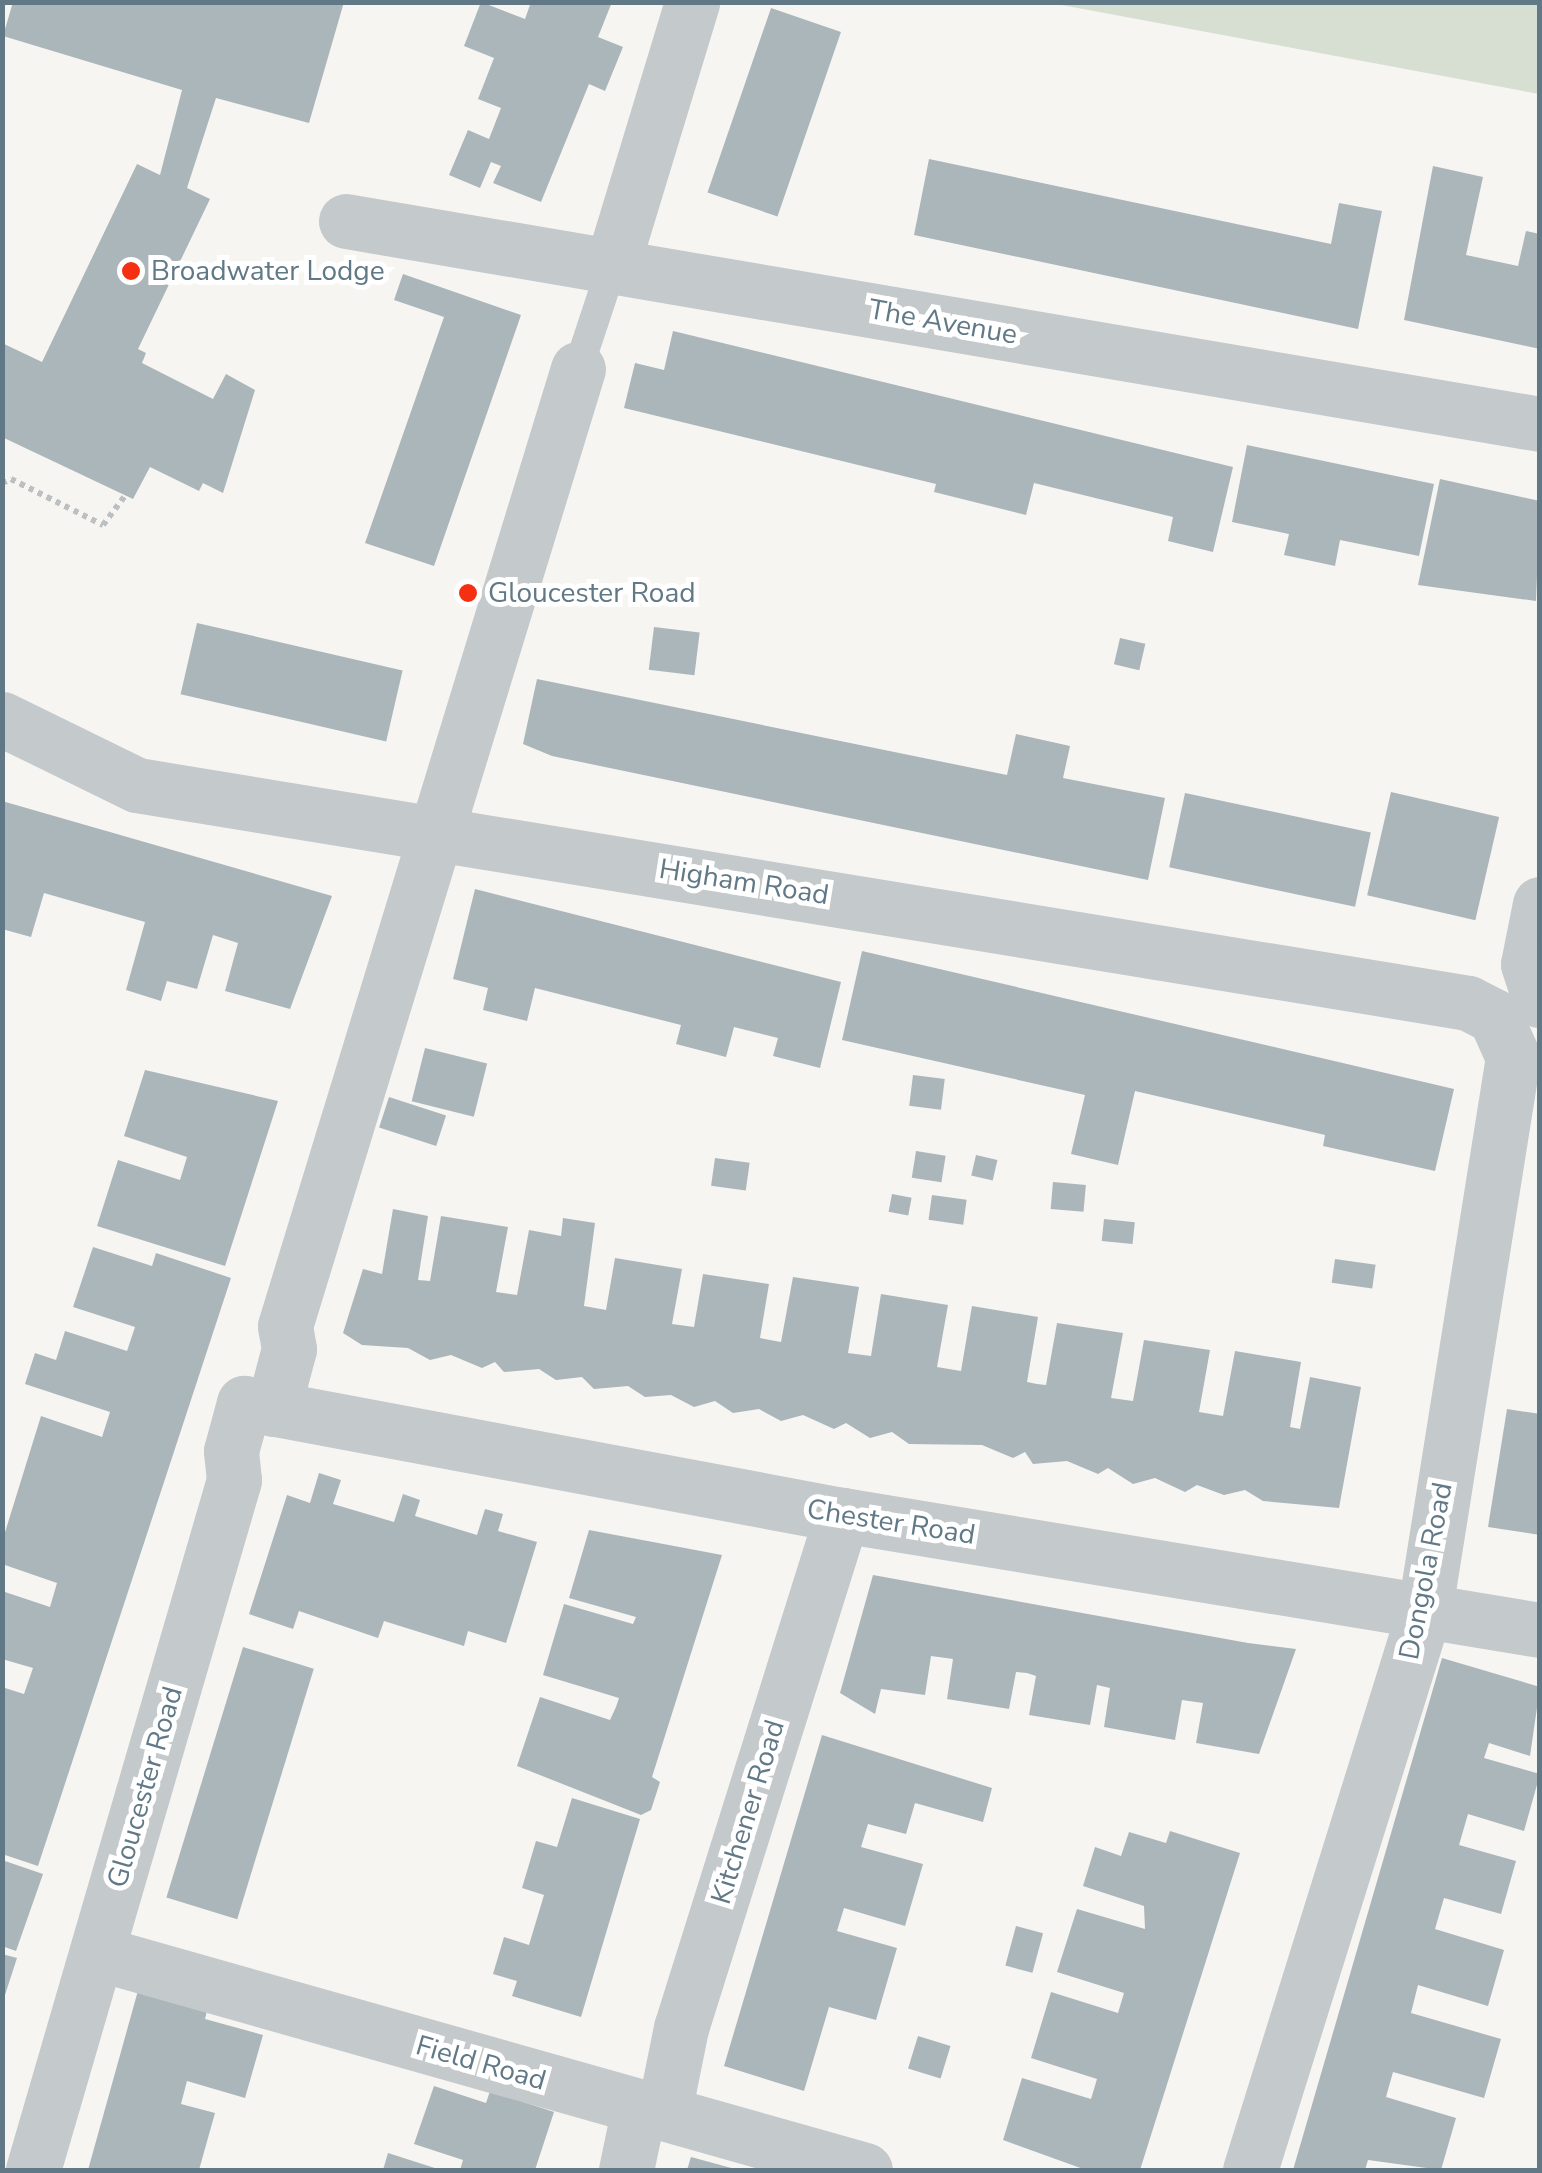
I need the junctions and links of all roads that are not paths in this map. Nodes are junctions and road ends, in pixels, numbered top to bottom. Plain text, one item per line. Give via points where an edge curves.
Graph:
1 (692, 2) edge
2 (346, 221) dead end
3 (612, 266) junction
4 (578, 369) joint
5 (1540, 424) edge
6 (2, 719) edge
7 (436, 830) junction
8 (1540, 904) edge
9 (1523, 1005) edge
10 (259, 1406) junction
11 (842, 1515) junction
12 (1424, 1609) junction
13 (1540, 1630) edge
14 (97, 1952) junction
15 (651, 2110) junction
16 (33, 2170) edge
17 (626, 2170) edge
18 (866, 2170) edge
19 (1250, 2170) edge

1 - 3 street, Gloucester Road
2 - 3 street, The Avenue
3 - 4 lane, Gloucester Road
3 - 5 street, The Avenue
4 - 7 street, Gloucester Road
6 - 7 street, Higham Road via 136,785
7 - 9 street, Higham Road via 1468,1003
7 - 10 street, Gloucester Road via 285,1326 289,1349
8 - 9 street, Dongola Road
9 - 12 street, Dongola Road
10 - 11 street, Chester Road
10 - 14 street, Gloucester Road via 232,1451 234,1480
11 - 12 street, Chester Road
11 - 15 street, Kitchener Road
12 - 13 street, Chester Road
12 - 19 street, Dongola Road
14 - 15 street, Field Road
14 - 16 street, Gloucester Road
15 - 17 street, Kitchener Road
15 - 18 street, Field Road

